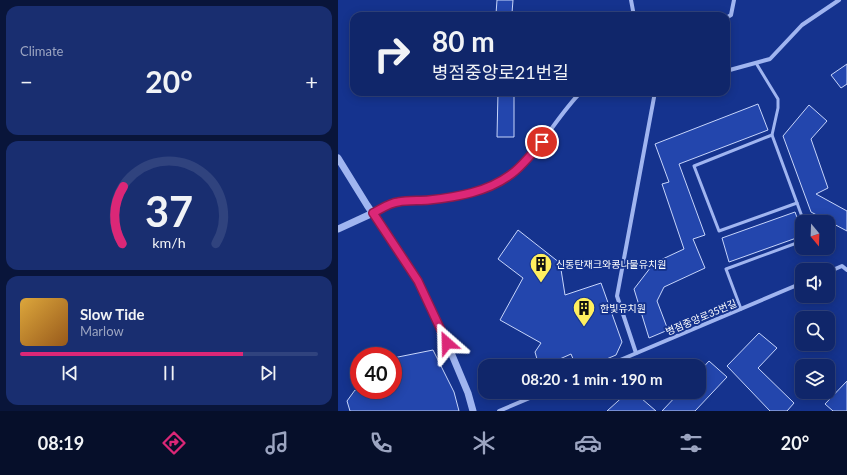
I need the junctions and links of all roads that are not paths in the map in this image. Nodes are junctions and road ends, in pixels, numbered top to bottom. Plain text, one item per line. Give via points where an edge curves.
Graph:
1 (631, 0) edge
2 (734, 0) edge
3 (839, 0) edge
4 (633, 12) edge
5 (730, 16) edge
6 (756, 63) junction
7 (730, 70) edge
8 (577, 96) edge
9 (654, 96) edge
10 (772, 135) junction
11 (338, 158) edge
12 (797, 203) junction
13 (373, 213) junction
14 (801, 215) edge
15 (338, 229) edge
16 (795, 244) edge
17 (835, 269) edge
18 (847, 270) edge
19 (795, 286) edge
20 (741, 309) junction
21 (636, 353) junction
22 (622, 359) edge
23 (527, 399) edge
24 (473, 411) edge
25 (499, 411) edge

1 - 4 street
2 - 5 street
3 - 6 street via 802,25 770,59
6 - 7 street
6 - 10 lane via 778,99
8 - 13 street via 533,153 511,175 491,186 465,194 434,200 398,202
9 - 21 street via 617,296
10 - 12 lane
10 - 12 lane via 694,166 719,231
11 - 13 street
12 - 14 lane
13 - 15 street
13 - 24 street via 418,281 447,343
16 - 20 lane via 726,270
17 - 18 street via 842,266
19 - 20 street, 병점중앙로35번길
20 - 21 street, 병점중앙로35번길
21 - 22 street, 병점중앙로35번길
23 - 25 street

